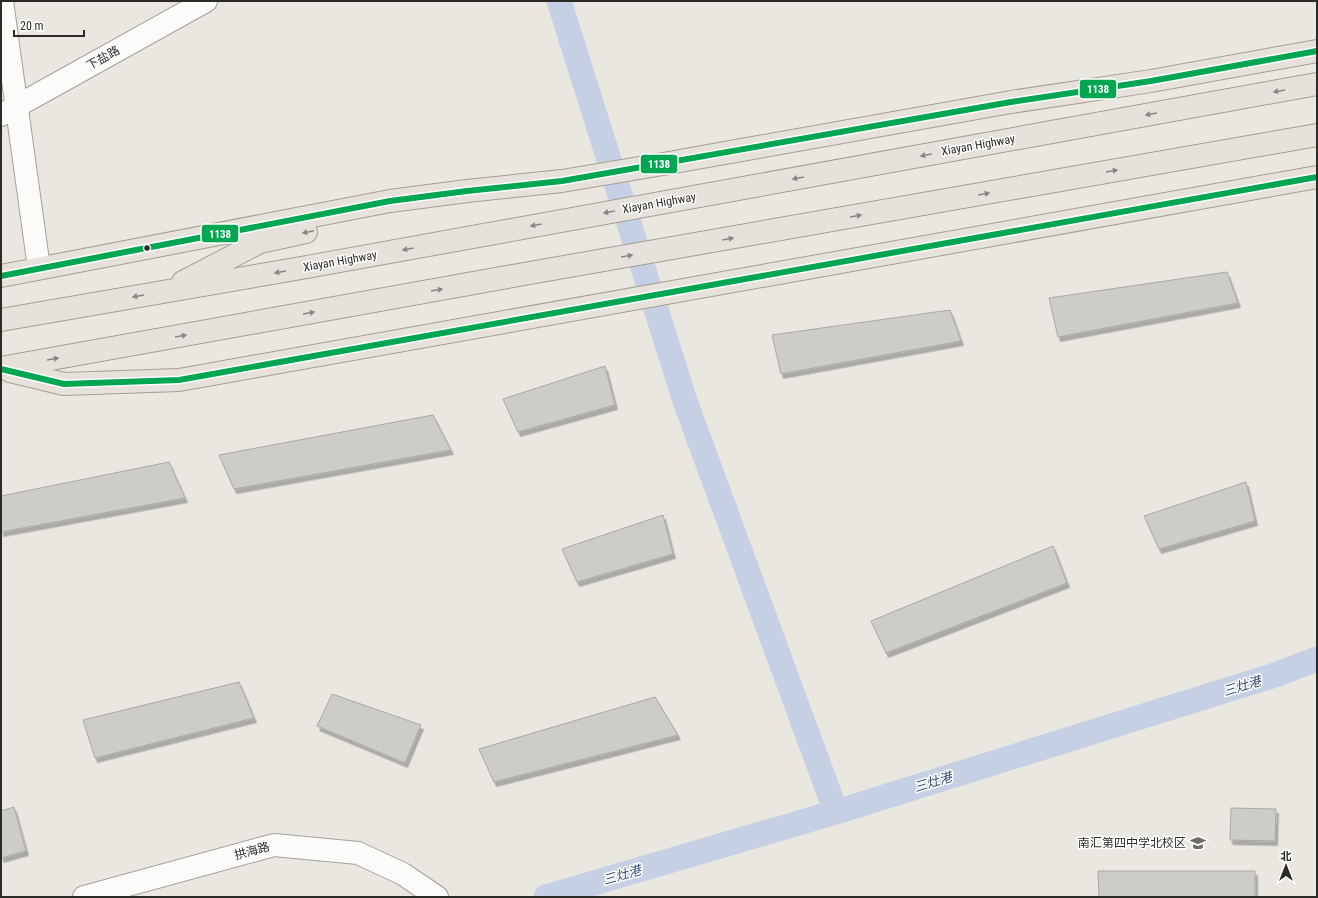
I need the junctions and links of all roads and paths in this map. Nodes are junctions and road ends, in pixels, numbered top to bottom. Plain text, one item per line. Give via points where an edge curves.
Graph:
1 (2, 1) edge
2 (206, 1) edge
3 (1317, 51) edge
4 (1317, 84) edge
5 (9, 110) edge
6 (1317, 135) edge
7 (1317, 177) edge
8 (468, 191) junction
9 (39, 268) junction
10 (1, 276) edge
11 (162, 292) junction
12 (1, 320) edge
13 (1, 369) edge
14 (84, 897) edge
15 (437, 897) edge

1 - 5 street
2 - 5 street, 下盐路
3 - 8 main road via 562,181
4 -> 11 main road, Xiayan Highway
5 - 9 street
13 -> 6 main road
7 - 13 main road via 179,380 64,384
8 - 9 main road via 390,201
8 -> 11 main road via 409,210 260,242
9 - 10 main road
11 -> 12 main road, Xiayan Highway
14 - 15 street, 拱海路 via 274,845 358,853 403,874

